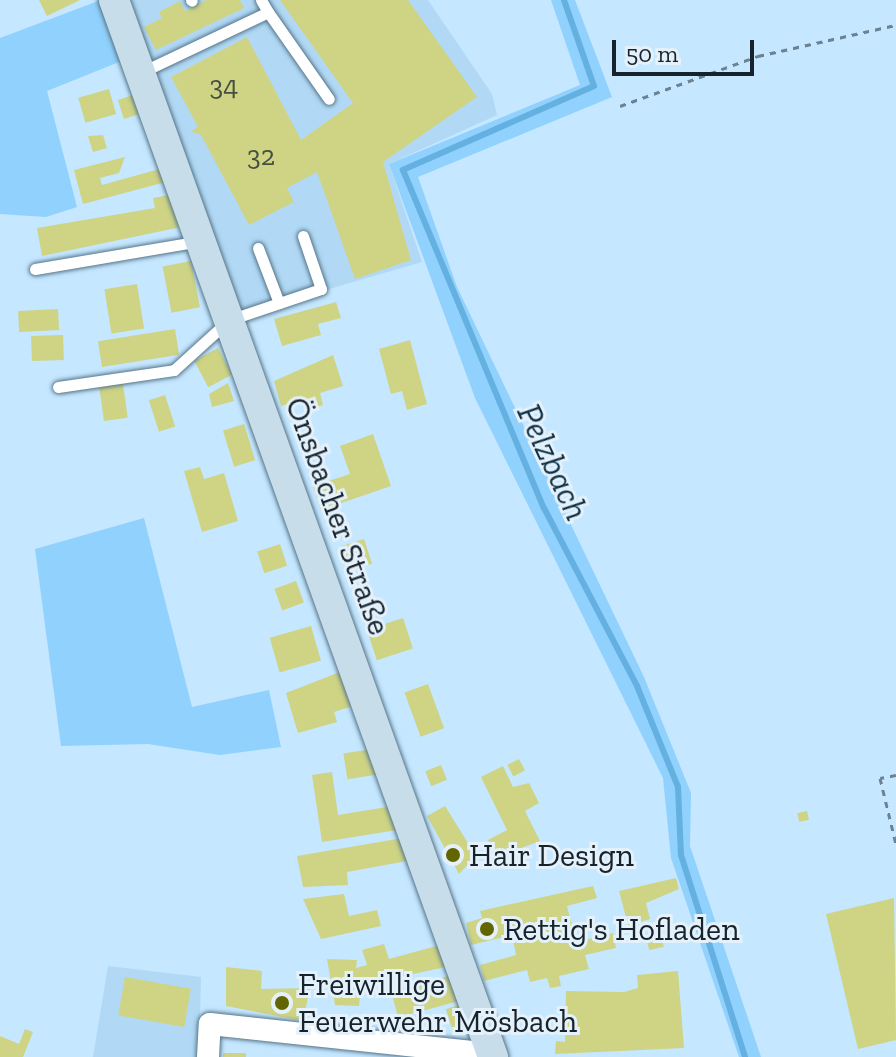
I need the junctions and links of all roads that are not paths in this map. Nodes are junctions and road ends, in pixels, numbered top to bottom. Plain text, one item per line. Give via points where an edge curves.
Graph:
1 (114, 0) edge
2 (261, 0) edge
3 (268, 12) junction
4 (144, 71) junction
5 (329, 99) dead end
6 (303, 236) dead end
7 (201, 240) junction
8 (258, 248) dead end
9 (35, 269) dead end
10 (279, 303) junction
11 (229, 320) junction
12 (58, 387) dead end
13 (493, 1056) edge
14 (208, 1057) edge

1 - 4 street, Önsbacher Straße
2 - 3 lane
3 - 4 lane
3 - 5 lane
4 - 7 street, Önsbacher Straße
6 - 10 lane via 321,289
7 - 9 lane
7 - 11 street, Önsbacher Straße
8 - 10 lane
10 - 11 lane
11 - 12 lane via 174,370
11 - 13 street, Önsbacher Straße
13 - 14 street via 210,1024

